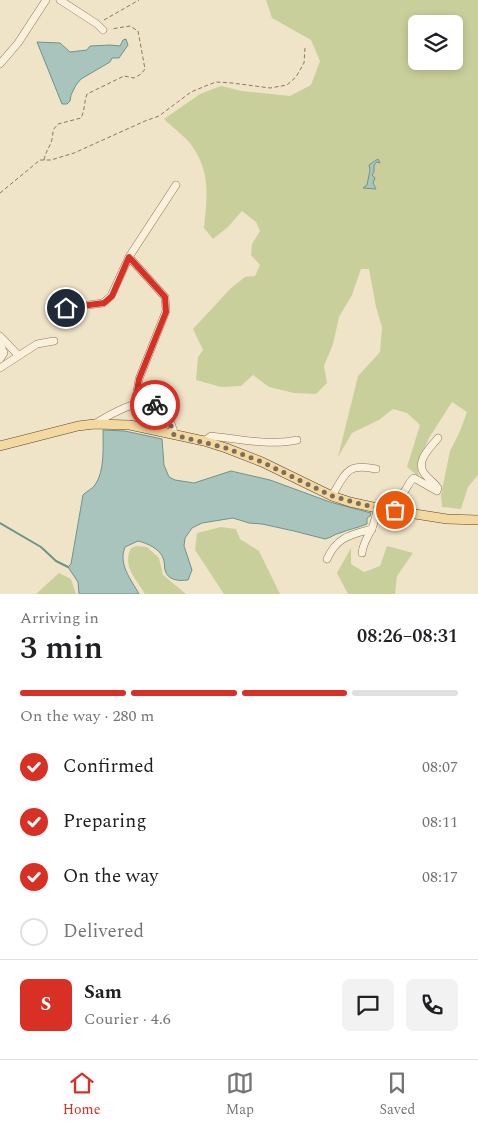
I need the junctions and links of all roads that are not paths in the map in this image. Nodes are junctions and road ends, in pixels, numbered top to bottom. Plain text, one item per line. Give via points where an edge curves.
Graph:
1 (46, 0) edge
2 (60, 0) edge
3 (103, 30) road end
4 (0, 64) edge
5 (176, 185) dead end
6 (129, 257) junction
7 (66, 308) dead end
8 (0, 336) edge
9 (54, 341) dead end
10 (0, 344) edge
11 (18, 355) junction
12 (0, 358) edge
13 (0, 368) edge
14 (135, 404) junction
15 (94, 424) junction
16 (174, 435) junction
17 (438, 438) dead end
18 (297, 440) dead end
19 (204, 441) junction
20 (0, 446) edge
21 (376, 468) dead end
22 (332, 496) junction
23 (377, 508) junction
24 (478, 520) edge
25 (372, 529) junction
26 (362, 553) dead end
27 (328, 559) dead end

1 - 4 street
2 - 3 street
5 - 6 street
6 - 7 street via 112,296 104,303
6 - 14 street via 165,297 166,312 139,379
8 - 11 street
9 - 11 street via 36,344
10 - 12 street via 4,353
11 - 13 street
14 - 15 street
14 - 16 street via 144,402 164,410
15 - 16 main road via 130,425
15 - 20 main road
16 - 19 main road
17 - 23 street via 421,464 424,474 438,488 437,491 414,478 406,491 387,496
18 - 19 street via 268,442 211,436
19 - 22 main road via 262,462
21 - 22 street via 357,466 350,469
22 - 23 main road
23 - 24 main road via 447,519
23 - 25 street
25 - 26 street via 365,539
25 - 27 street via 338,541

